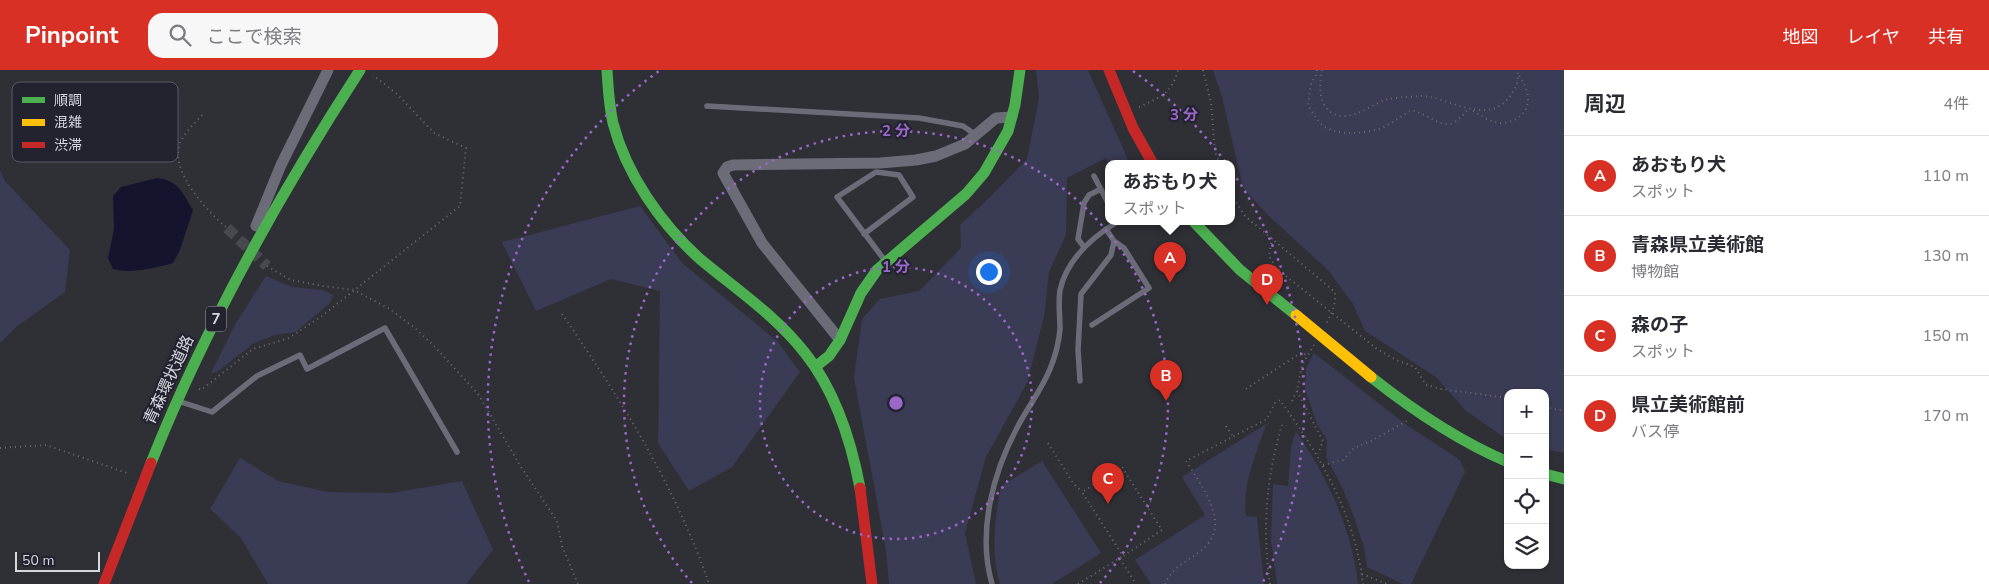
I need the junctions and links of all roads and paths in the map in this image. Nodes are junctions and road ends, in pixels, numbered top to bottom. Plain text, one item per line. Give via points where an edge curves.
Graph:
1 (328, 70) edge
2 (606, 70) edge
3 (1020, 70) edge
4 (1109, 70) edge
5 (1178, 70) edge
6 (1203, 70) edge
7 (1317, 70) edge
8 (1322, 70) edge
9 (1517, 70) edge
10 (367, 71) edge
11 (1518, 74) junction
12 (706, 106) dead end
13 (1138, 107) dead end
14 (1468, 109) junction
15 (1473, 110) junction
16 (202, 115) dead end
17 (1012, 117) junction
18 (976, 135) junction
19 (178, 153) edge
20 (178, 160) edge
21 (1151, 160) edge
22 (1218, 160) edge
23 (1094, 176) dead end
24 (1101, 189) junction
25 (1105, 197) edge
26 (1235, 200) edge
27 (1112, 225) edge
28 (1197, 225) edge
29 (227, 228) tunnel mouth
30 (1106, 229) junction
31 (864, 234) junction
32 (1272, 238) junction
33 (1114, 240) junction
34 (1084, 247) junction
35 (886, 262) junction
36 (267, 266) tunnel mouth
37 (236, 279) junction
38 (354, 290) junction
39 (1332, 313) junction
40 (562, 314) dead end
41 (1092, 325) dead end
42 (1322, 330) dead end
43 (1317, 339) dead end
44 (840, 340) junction
45 (1307, 356) junction
46 (815, 367) junction
47 (1080, 381) dead end
48 (183, 387) junction
49 (1246, 389) dead end
50 (1297, 391) junction
51 (1504, 397) edge
52 (177, 400) junction
53 (1292, 401) dead end
54 (1549, 408) edge
55 (1564, 411) edge
56 (1407, 421) dead end
57 (1226, 426) dead end
58 (1282, 426) dead end
59 (1233, 435) junction
60 (1048, 443) dead end
61 (0, 448) edge
62 (457, 452) dead end
63 (1318, 455) junction
64 (1504, 461) edge
65 (1323, 465) junction
66 (1549, 475) edge
67 (144, 479) junction
68 (1564, 479) edge
69 (1082, 492) junction
70 (1154, 499) dead end
71 (1146, 505) junction
72 (1123, 556) junction
73 (1119, 558) junction
74 (1362, 574) junction
75 (104, 584) edge
76 (578, 584) edge
77 (709, 584) edge
78 (872, 584) edge
79 (992, 584) edge
80 (1078, 584) edge
81 (1136, 584) edge
82 (1165, 584) edge
83 (1270, 584) edge
84 (1363, 584) edge
85 (1387, 584) edge

1 - 37 street via 281,165
2 - 46 main road via 618,140 637,180 656,209 694,254 777,322
3 - 17 main road
4 - 21 main road via 1133,128
5 - 13 path via 1176,80 1165,95
6 - 22 path
7 - 14 path via 1311,83 1308,106 1322,125 1335,131 1372,130 1412,110 1448,125 1455,124
8 - 14 path via 1320,94 1333,114 1343,116 1388,99 1418,96
9 - 11 path
10 - 37 main road, 青森環状道路 / 7 via 296,171
10 - 38 path via 397,94 434,133 466,148 460,206
11 - 15 path via 1516,87 1509,99 1485,111
11 - 15 path via 1526,84 1529,96 1528,107 1520,117 1508,123 1496,123
12 - 18 lane via 919,118 963,126
14 - 15 path
16 - 19 path via 181,142
17 - 18 street via 996,118
17 - 35 main road via 1008,131 984,173 966,194
18 - 44 street via 965,144 916,160 733,165 723,173 762,243
20 - 29 path via 182,173 209,213
23 - 24 lane
24 - 25 lane
24 - 34 lane via 1089,195 1084,203 1078,239
26 - 32 path via 1245,216
27 - 30 lane
28 - 64 main road, bridge via 1240,270 1419,415
30 - 33 lane
30 - 34 lane
31 - 31 lane via 837,197 876,172 898,176 913,197
31 - 35 lane
32 - 39 path via 1269,256 1276,268
32 - 39 path via 1335,292
33 - 41 lane via 1124,248 1150,288
33 - 47 lane via 1111,255 1081,294
34 - 79 lane via 1070,265 1060,290 1060,331 1051,369 1015,432 998,470 988,517 988,571
35 - 44 main road via 861,293
36 - 38 path via 291,280
37 - 48 main road, 青森環状道路 / 7
38 - 48 path via 289,338 253,349 200,390
38 - 76 path via 388,308 415,328 478,394 556,521 562,546
39 - 42 path
39 - 51 path via 1377,349 1415,367 1426,385
40 - 77 path via 605,376 670,490
43 - 45 path
44 - 46 main road via 829,356
45 - 49 path via 1302,352
45 - 50 path
46 - 78 main road via 833,397 857,466
48 - 52 main road, 青森環状道路 / 7
50 - 53 path
50 - 63 path via 1323,441
52 - 62 lane via 212,412 257,376 300,356 308,369 385,328
52 - 67 main road, 青森環状道路 / 7
54 - 55 path
56 - 65 path via 1372,442 1354,448 1343,460
57 - 59 path
58 - 83 path via 1266,498
59 - 63 path via 1267,419 1280,400
59 - 82 path via 1186,461 1209,498 1215,523 1205,548 1178,566
60 - 69 path
61 - 67 path via 46,445
63 - 65 path
65 - 74 path via 1349,520
66 - 68 main road
67 - 75 main road, 青森環状道路 / 7
69 - 71 path via 1122,467
69 - 72 path
70 - 71 path
71 - 72 path via 1162,530
72 - 73 path
73 - 80 path
73 - 81 path
74 - 84 path
74 - 85 path

